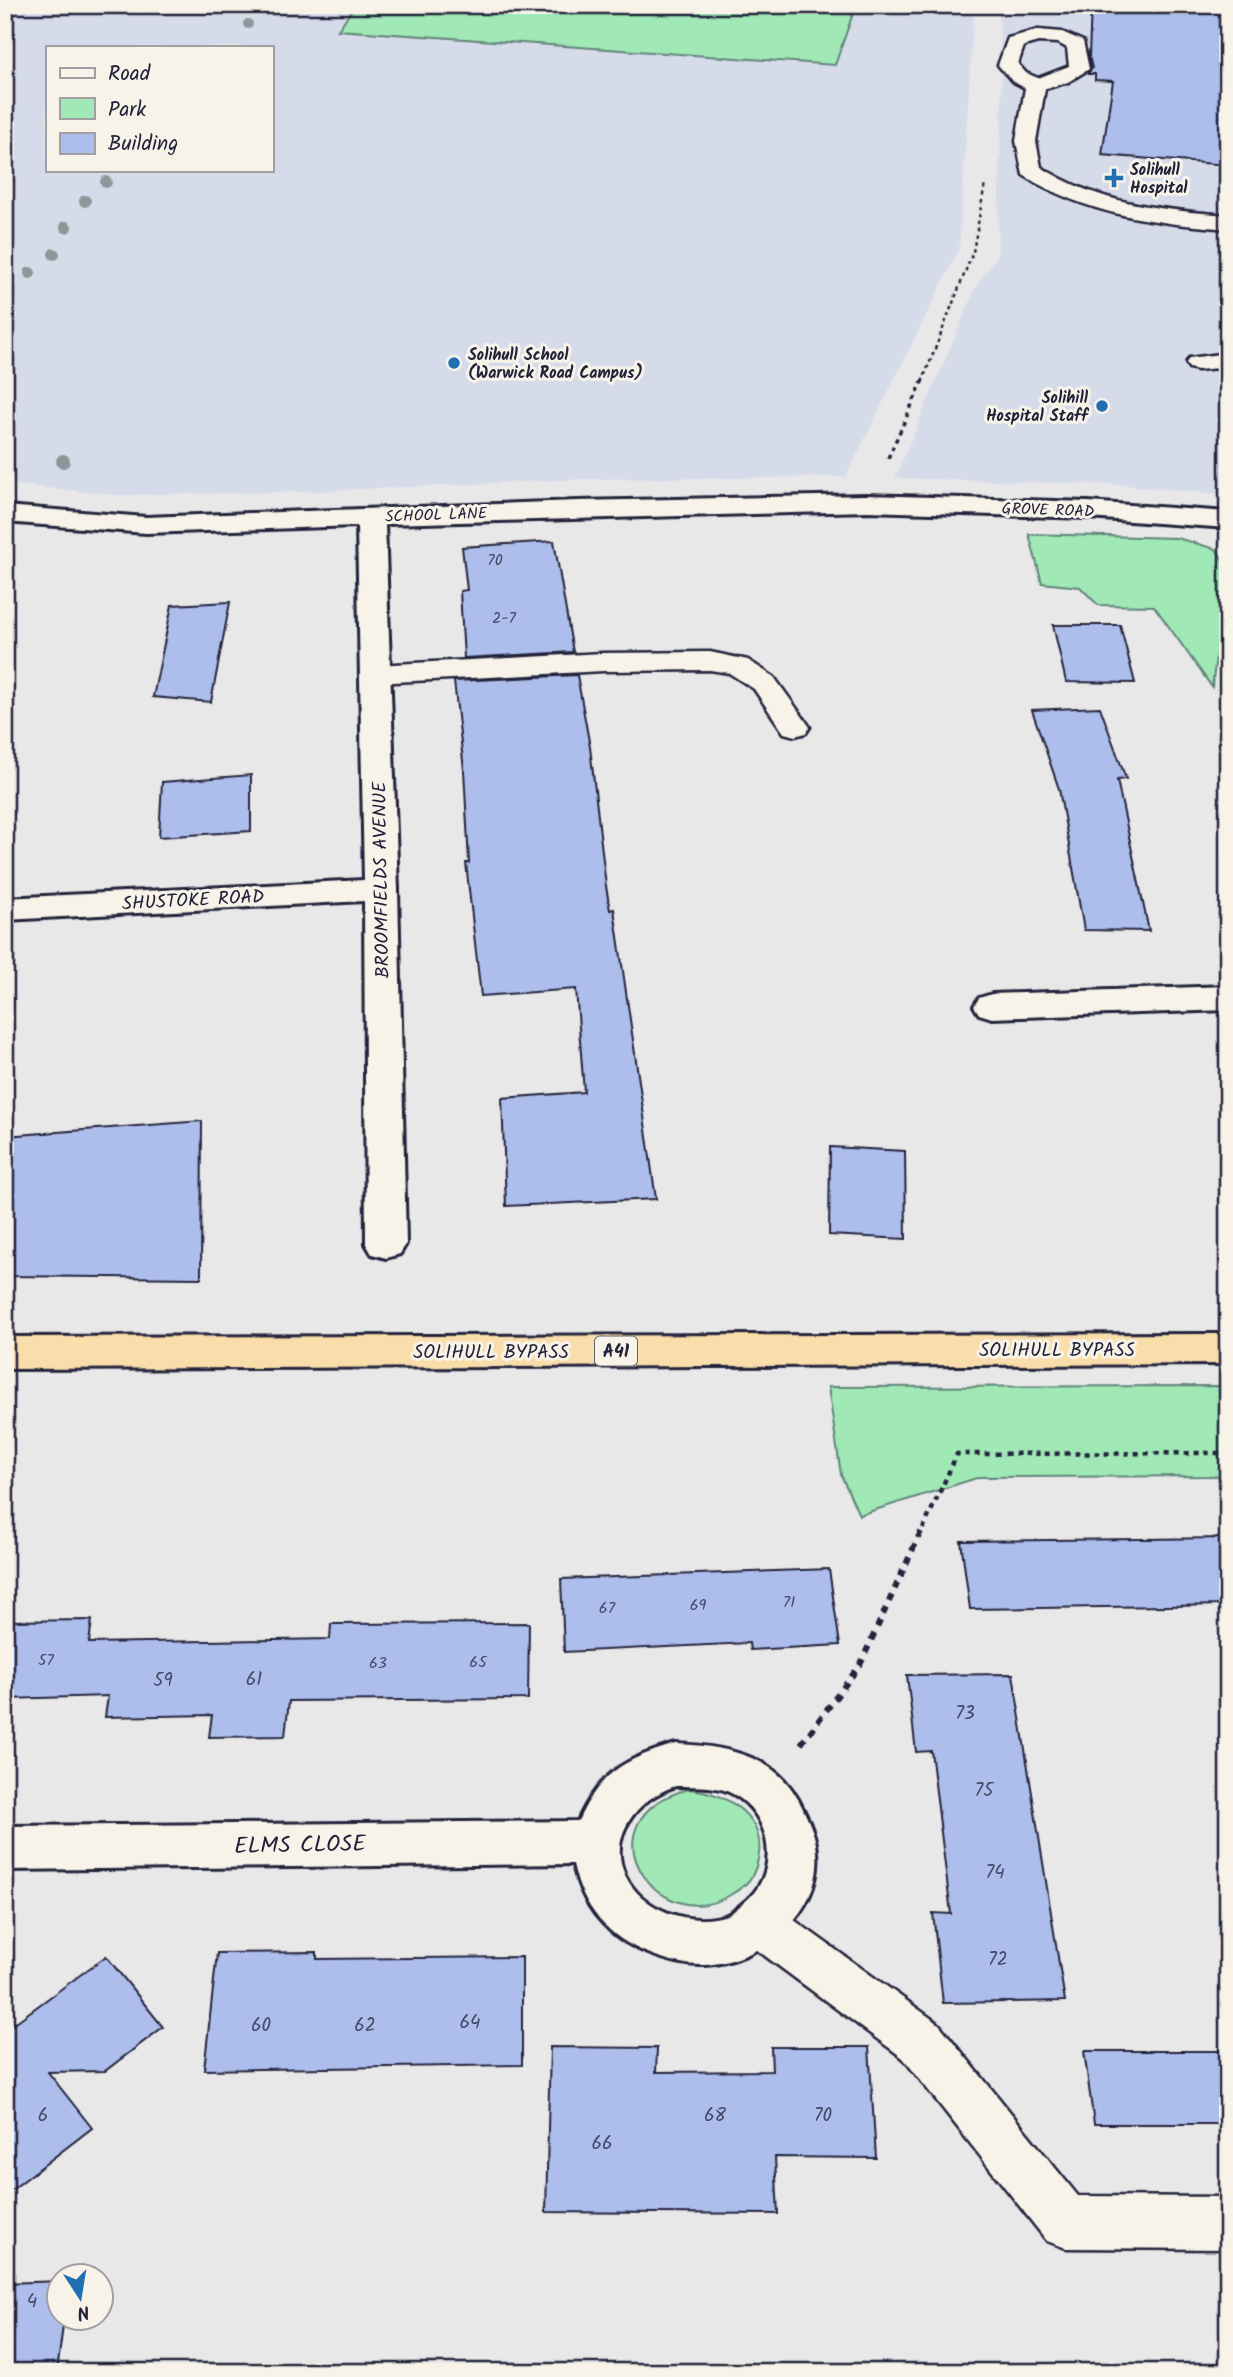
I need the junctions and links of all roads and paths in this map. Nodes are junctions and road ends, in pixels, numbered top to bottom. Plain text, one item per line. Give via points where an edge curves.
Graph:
1 (1037, 15) dead end
2 (1038, 36) junction
3 (1036, 85) junction
4 (987, 173) dead end
5 (1228, 222) edge
6 (1228, 360) edge
7 (1198, 363) dead end
8 (867, 503) junction
9 (5, 514) edge
10 (371, 517) junction
11 (1228, 520) edge
12 (375, 674) junction
13 (795, 727) dead end
14 (381, 890) junction
15 (5, 909) edge
16 (1228, 998) edge
17 (992, 1006) dead end
18 (386, 1244) dead end
19 (1228, 1349) edge
20 (5, 1353) edge
21 (1228, 1453) edge
22 (765, 1792) junction
23 (595, 1844) junction
24 (5, 1848) edge
25 (758, 1923) junction
26 (1228, 2223) edge

1 - 2 lane
2 - 3 lane via 1015,42 1008,65
2 - 3 lane via 1062,38 1076,45 1079,69
3 - 5 lane via 1026,141 1031,170 1053,187 1092,204 1165,218
4 - 8 path via 972,252 930,364
6 - 7 lane
8 - 10 street, SCHOOL LANE
8 - 11 street, GROVE ROAD
9 - 10 street, SCHOOL LANE via 146,525
10 - 12 street, BROOMFIELDS AVENUE
12 - 13 lane via 710,661 738,666 764,683
12 - 14 street, BROOMFIELDS AVENUE
14 - 15 street, SHUSTOKE ROAD
14 - 18 street, BROOMFIELDS AVENUE
16 - 17 street
19 - 20 highway, SOLIHULL BYPASS / A41
21 - 22 path via 957,1454 860,1665
22 - 23 street via 739,1774 708,1766 676,1765 646,1775 621,1793 603,1816
22 - 25 street via 784,1816 793,1844 792,1874 780,1900
23 - 24 street, ELMS CLOSE
23 - 25 street via 598,1874 612,1900 644,1928 664,1937 697,1942 730,1937
25 - 26 lane via 921,2040 1066,2222

